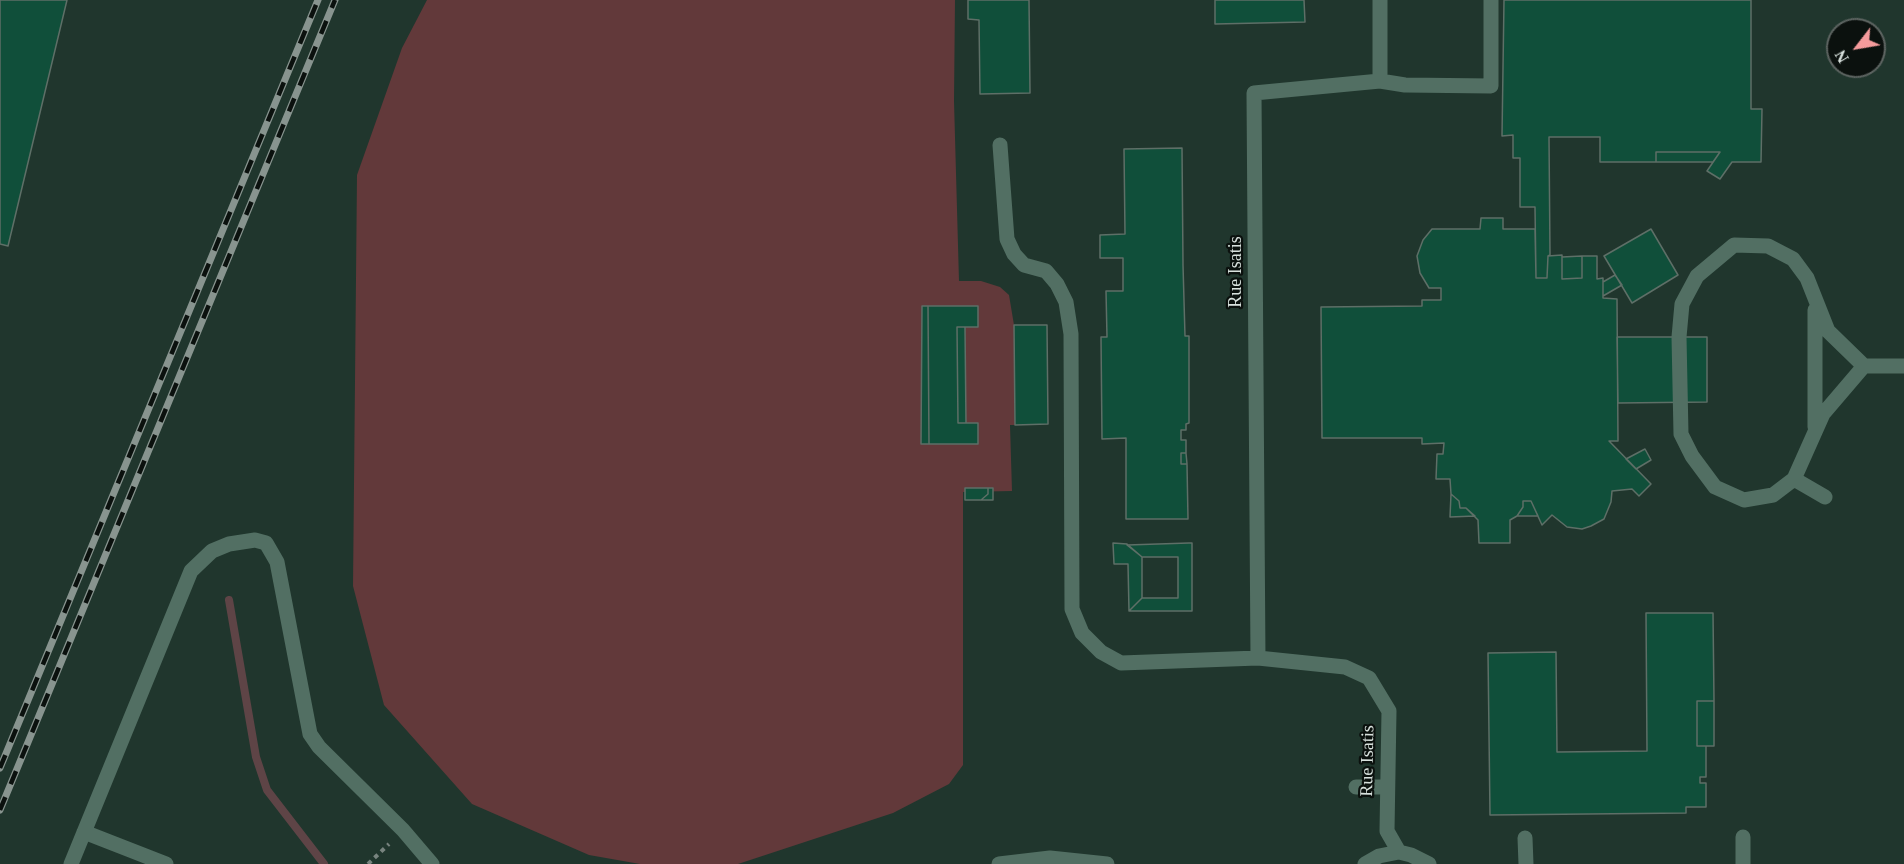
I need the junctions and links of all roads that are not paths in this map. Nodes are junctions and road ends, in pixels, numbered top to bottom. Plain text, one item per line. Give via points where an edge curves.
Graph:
1 (1380, 0) edge
2 (1491, 0) edge
3 (1380, 81) junction
4 (1000, 145) dead end
5 (1815, 303) junction
6 (1864, 366) junction
7 (1904, 366) edge
8 (1815, 433) junction
9 (1794, 479) junction
10 (1825, 497) dead end
11 (1258, 658) junction
12 (1356, 787) dead end
13 (1387, 787) junction
14 (84, 832) junction
15 (1743, 837) dead end
16 (1525, 838) dead end
17 (1399, 852) junction
18 (71, 864) edge
19 (166, 864) edge
20 (432, 864) edge
21 (999, 864) edge
22 (1107, 864) edge
23 (1365, 864) edge
24 (1428, 864) edge
25 (1526, 864) edge
26 (1743, 864) edge

1 - 3 street
2 - 3 street, Rue Isatis via 1491,86
3 - 11 street, Rue Isatis via 1254,93
4 - 11 street, Rue Isatis via 1007,239 1024,265 1046,271 1058,284 1066,302 1071,334 1072,609 1083,633 1101,652 1121,663
5 - 6 street via 1828,332
5 - 8 street
5 - 9 street via 1807,278 1793,260 1768,246 1734,245 1697,276 1682,304 1681,434 1692,456 1714,488 1744,500 1773,495
6 - 7 street
6 - 8 street via 1823,414
8 - 9 street
9 - 10 street
11 - 13 street, Rue Isatis via 1345,667 1369,678 1389,711
12 - 13 street
13 - 17 street, Rue Isatis via 1387,831
14 - 18 street
14 - 19 street
14 - 20 street via 191,571 212,551 255,540 266,543 277,562 309,734
15 - 26 street
16 - 25 street
17 - 23 street via 1379,855
17 - 24 street
21 - 22 street via 1050,858

